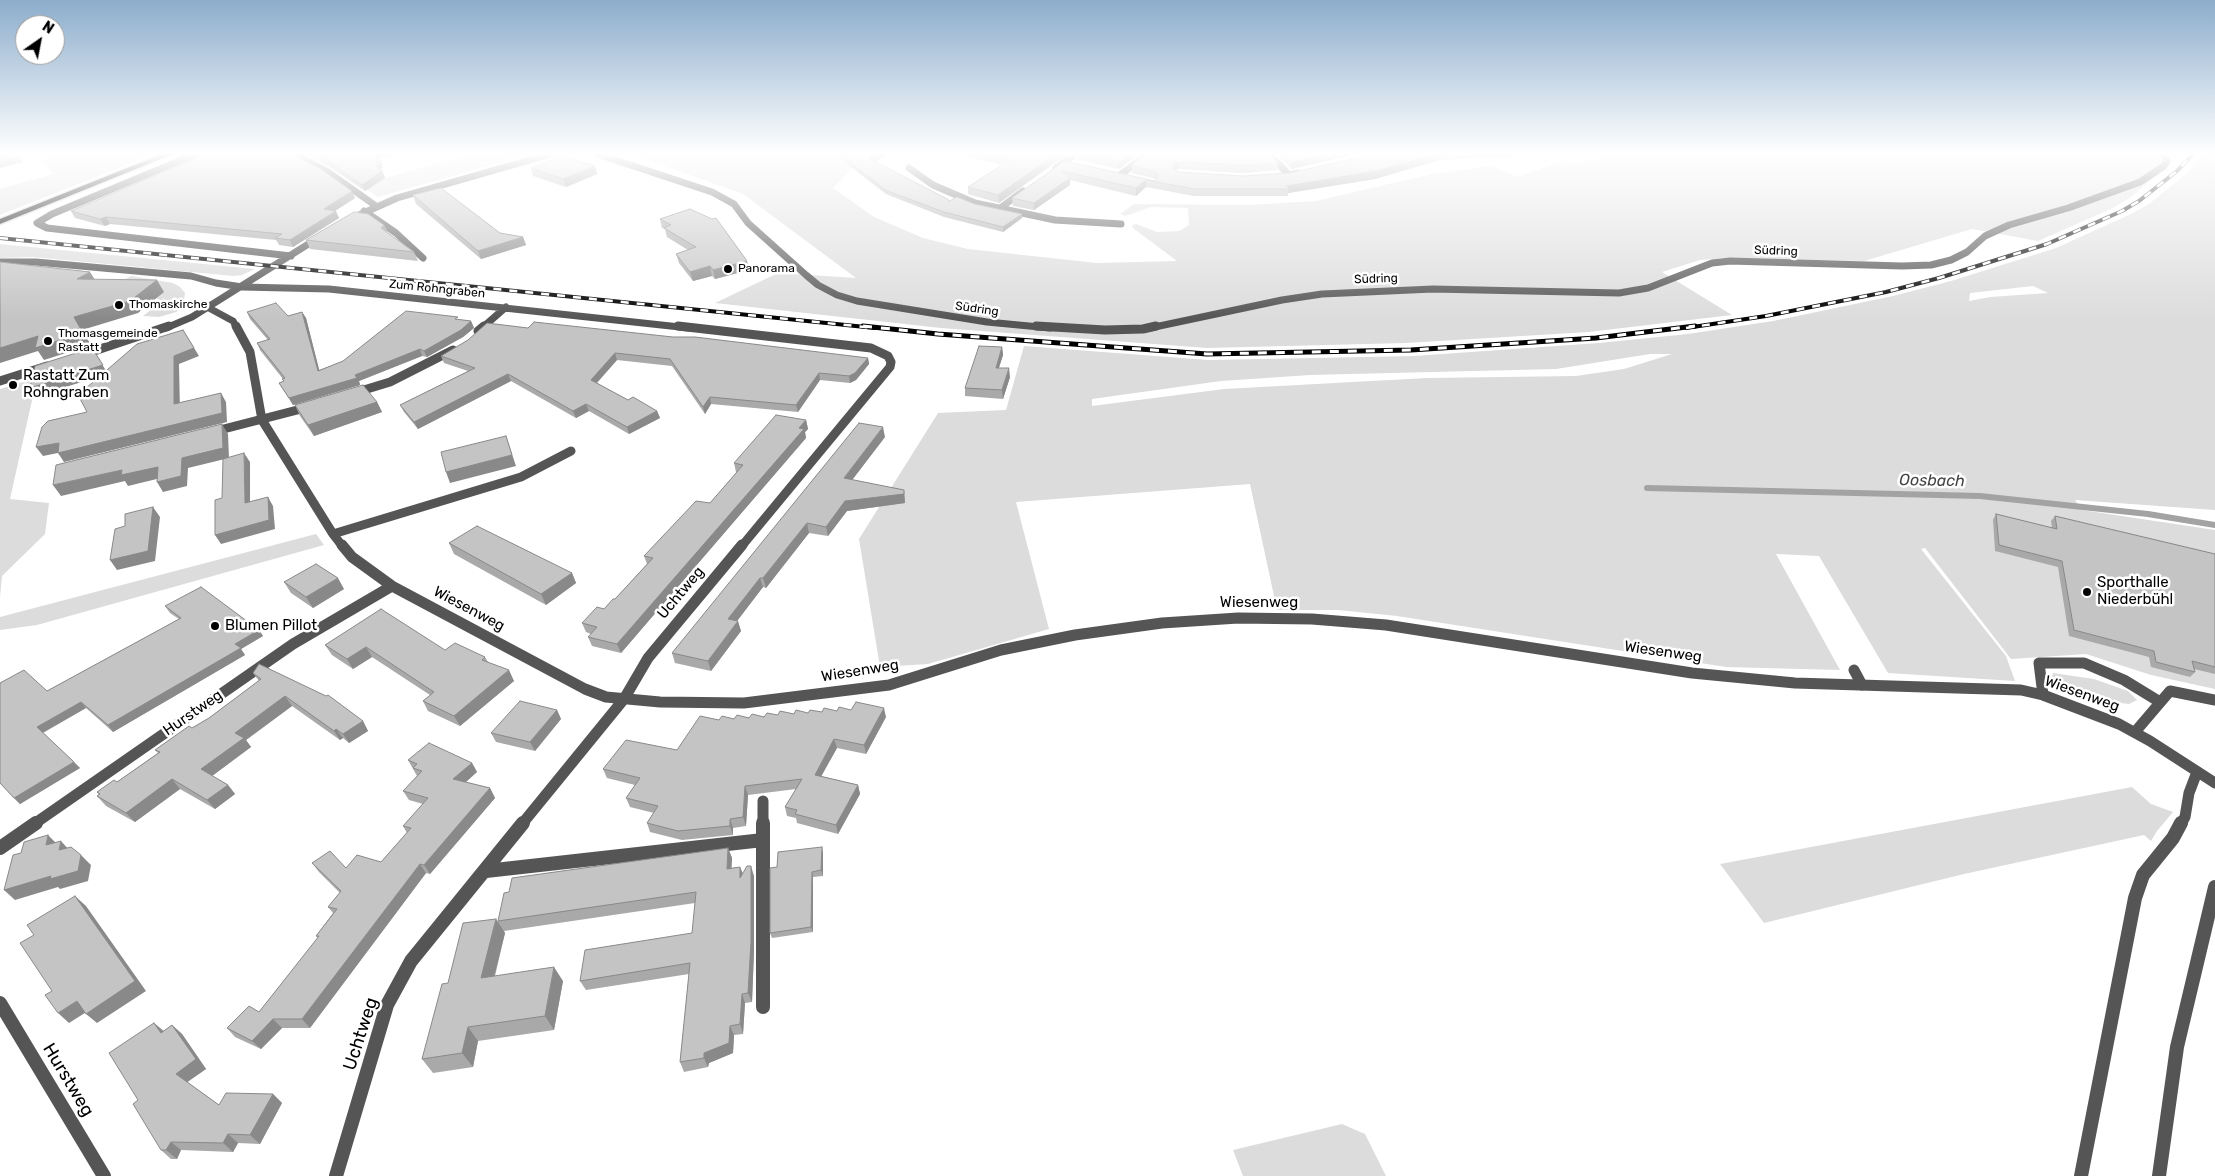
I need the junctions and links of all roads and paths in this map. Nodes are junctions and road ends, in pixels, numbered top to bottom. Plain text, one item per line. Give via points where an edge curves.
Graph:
1 (33, 209) edge
2 (66, 209) edge
3 (369, 209) edge
4 (738, 209) edge
5 (1003, 209) edge
6 (2065, 209) edge
7 (364, 211) junction
8 (0, 222) edge
9 (342, 222) edge
10 (1121, 224) dead end
11 (328, 232) edge
12 (291, 256) junction
13 (423, 258) dead end
14 (0, 262) edge
15 (242, 287) junction
16 (506, 307) junction
17 (209, 308) junction
18 (473, 336) edge
19 (460, 346) edge
20 (871, 348) joint
21 (77, 357) edge
22 (59, 362) edge
23 (0, 381) edge
24 (346, 396) edge
25 (319, 404) edge
26 (262, 420) junction
27 (200, 435) edge
28 (571, 451) dead end
29 (333, 534) junction
30 (392, 586) junction
31 (1854, 670) dead end
32 (1862, 684) junction
33 (2043, 695) junction
34 (624, 700) junction
35 (2215, 700) edge
36 (2160, 702) junction
37 (2135, 732) junction
38 (2197, 772) junction
39 (2215, 783) edge
40 (764, 801) dead end
41 (763, 840) junction
42 (0, 848) edge
43 (486, 871) junction
44 (2215, 887) edge
45 (0, 1002) edge
46 (762, 1007) dead end
47 (104, 1176) edge
48 (336, 1176) edge
49 (2081, 1176) edge
50 (2160, 1176) edge

1 - 8 main road
2 - 12 street via 37,223 47,228
3 - 7 street
4 - 6 street, Südring via 748,223 818,285 837,295 934,314 1067,330 1143,329 1322,294 1433,289 1619,293 1648,288 1712,264 1730,261 1931,265 1968,252 1985,236 2009,225
5 - 10 street via 1055,220
7 - 9 street
7 - 13 street via 396,233
11 - 12 street
12 - 15 street
14 - 15 street, Zum Rohngraben via 36,262 191,276
15 - 16 street, Zum Rohngraben via 329,289
15 - 17 street
16 - 18 street
16 - 20 street, Zum Rohngraben
17 - 21 street via 155,332
17 - 26 street, Wiesenweg via 233,322 250,352
19 - 24 street via 390,382
20 - 34 street, Uchtweg via 888,356 890,367 648,658
22 - 23 street
25 - 26 street
26 - 27 street
26 - 29 street, Wiesenweg
28 - 29 street via 521,478
29 - 30 street, Wiesenweg via 352,557
30 - 34 street, Wiesenweg via 585,689
30 - 42 street, Hurstweg via 293,644
31 - 32 street
32 - 33 street, Wiesenweg via 2021,690
32 - 34 street, Wiesenweg via 1795,683 1692,673 1386,626 1238,618 1162,623 1076,635 1001,650 889,684 744,703
33 - 36 street via 2039,663 2084,663 2124,680
33 - 37 street, Wiesenweg
34 - 43 street, Uchtweg
35 - 36 street via 2170,691
36 - 37 street
37 - 38 street, Wiesenweg
38 - 39 street, Wiesenweg
38 - 49 street via 2185,817 2173,838 2143,875 2135,898
40 - 41 street
41 - 43 street
41 - 46 street
43 - 48 street, Uchtweg via 411,961 387,1005
44 - 50 street via 2177,1047
45 - 47 street, Hurstweg

